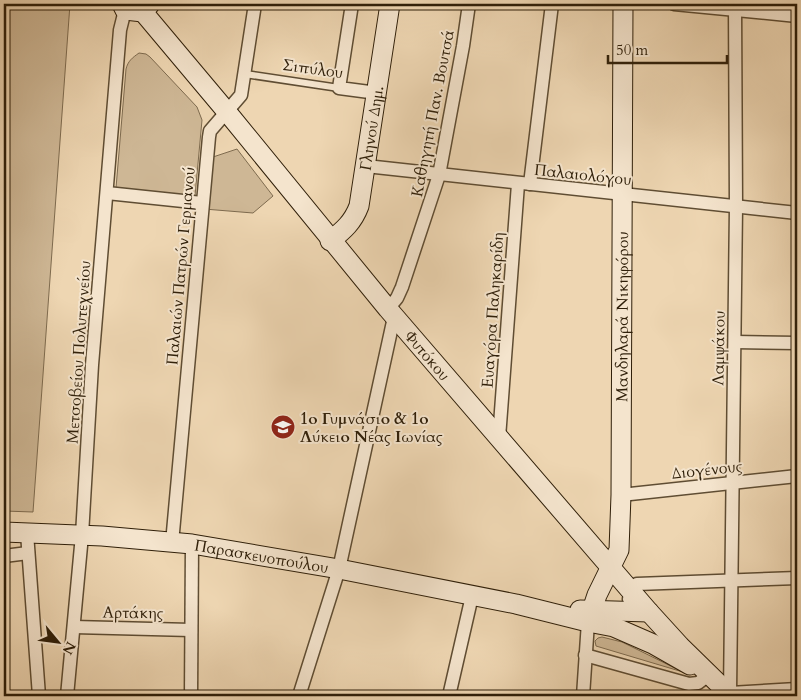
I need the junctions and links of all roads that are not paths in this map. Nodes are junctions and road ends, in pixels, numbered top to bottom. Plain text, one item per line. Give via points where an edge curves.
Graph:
1 (255, 4) edge
2 (352, 4) edge
3 (390, 4) edge
4 (468, 4) edge
5 (552, 4) edge
6 (623, 4) edge
7 (674, 4) edge
8 (735, 7) edge
9 (135, 8) edge
10 (797, 16) edge
11 (245, 74) junction
12 (339, 88) junction
13 (377, 93) junction
14 (227, 112) junction
15 (366, 166) junction
16 (439, 176) junction
17 (524, 184) junction
18 (622, 193) junction
19 (107, 194) junction
20 (202, 203) junction
21 (736, 207) junction
22 (797, 213) edge
23 (330, 241) junction
24 (391, 313) junction
25 (735, 342) junction
26 (797, 343) edge
27 (499, 438) junction
28 (797, 476) edge
29 (733, 482) junction
30 (621, 495) junction
31 (4, 532) edge
32 (28, 533) junction
33 (82, 535) junction
34 (172, 543) junction
35 (192, 544) junction
36 (28, 553) junction
37 (4, 556) edge
38 (610, 568) junction
39 (339, 569) junction
40 (797, 578) edge
41 (730, 581) junction
42 (632, 593) junction
43 (472, 596) junction
44 (648, 612) junction
45 (590, 616) junction
46 (617, 624) junction
47 (74, 627) junction
48 (190, 630) junction
49 (585, 655) junction
50 (706, 677) junction
51 (797, 689) edge
52 (729, 693) edge
53 (39, 696) edge
54 (67, 696) edge
55 (191, 696) edge
56 (299, 696) edge
57 (449, 696) edge
58 (583, 696) edge

1 - 11 street, Παλαιών Πατρών Γερμανού
2 - 12 street
3 - 13 street, Γληνού Δημ.
4 - 16 street, Καθηγητή Παν. Βουτσά
5 - 17 street, Ευαγόρα Παληκαρίδη
6 - 18 street, Μανδηλαρά Νικηφόρου
7 - 8 street
8 - 10 street
8 - 21 street, Λαμψάκου
9 - 14 street, Φυτόκου
9 - 19 street, Μετσοβείου Πολυτεχνείου via 120,30
11 - 12 lane, Σιπύλου
11 - 14 street, Παλαιών Πατρών Γερμανού via 241,95
12 - 13 street, Σιπύλου
13 - 15 street, Γληνού Δημ.
14 - 20 street, Παλαιών Πατρών Γερμανού via 210,131
14 - 23 street, Φυτόκου
15 - 16 street, Παλαιολόγου
15 - 23 street, Γληνού Δημ. via 356,216
16 - 17 street, Παλαιολόγου
16 - 24 street, Καθηγητή Παν. Βουτσά
17 - 18 street, Παλαιολόγου
17 - 27 street, Ευαγόρα Παληκαρίδη
18 - 21 street, Παλαιολόγου
18 - 30 street, Μανδηλαρά Νικηφόρου
19 - 20 street
19 - 33 street, Μετσοβείου Πολυτεχνείου
20 - 34 street, Παλαιών Πατρών Γερμανού
21 - 22 street, Παλαιολόγου
21 - 25 street, Λαμψάκου
23 - 24 street, Φυτόκου
24 - 27 street, Φυτόκου
24 - 39 street, Καθηγητή Παν. Βουτσά
25 - 26 street
25 - 29 street, Λαμψάκου
27 - 38 street, Φυτόκου
28 - 29 street, Διογένους
29 - 30 street, Διογένους
29 - 41 street, Λαμψάκου
30 - 38 street, Μανδηλαρά Νικηφόρου via 619,550
31 - 32 street, Παρασκευοπούλου
32 - 33 street, Παρασκευοπούλου
32 - 36 street
33 - 34 street, Παρασκευοπούλου
33 - 47 street, Μετσοβείου Πολυτεχνείου
34 - 35 street, Παρασκευοπούλου
35 - 39 street, Παρασκευοπούλου
35 - 48 street
36 - 37 street
36 - 53 street
38 - 42 street, Φυτόκου
38 - 45 street, Μανδηλαρά Νικηφόρου
39 - 43 street, Παρασκευοπούλου
39 - 56 street, Καθηγητή Παν. Βουτσά
40 - 41 street
41 - 42 street via 637,584
41 - 52 street, Λαμψάκου
42 - 44 street, Φυτόκου
42 - 46 street
43 - 45 street, Παρασκευοπούλου via 575,610
43 - 57 street
44 - 46 street, Παρασκευοπούλου
44 - 52 street, Φυτόκου
45 - 46 street, Παρασκευοπούλου
45 - 49 street
46 - 50 street
47 - 48 street, Αρτάκης
47 - 54 street, Μετσοβείου Πολυτεχνείου
48 - 55 street
49 - 50 street via 674,677 689,684 701,682
49 - 58 street
50 - 52 street
51 - 52 street

